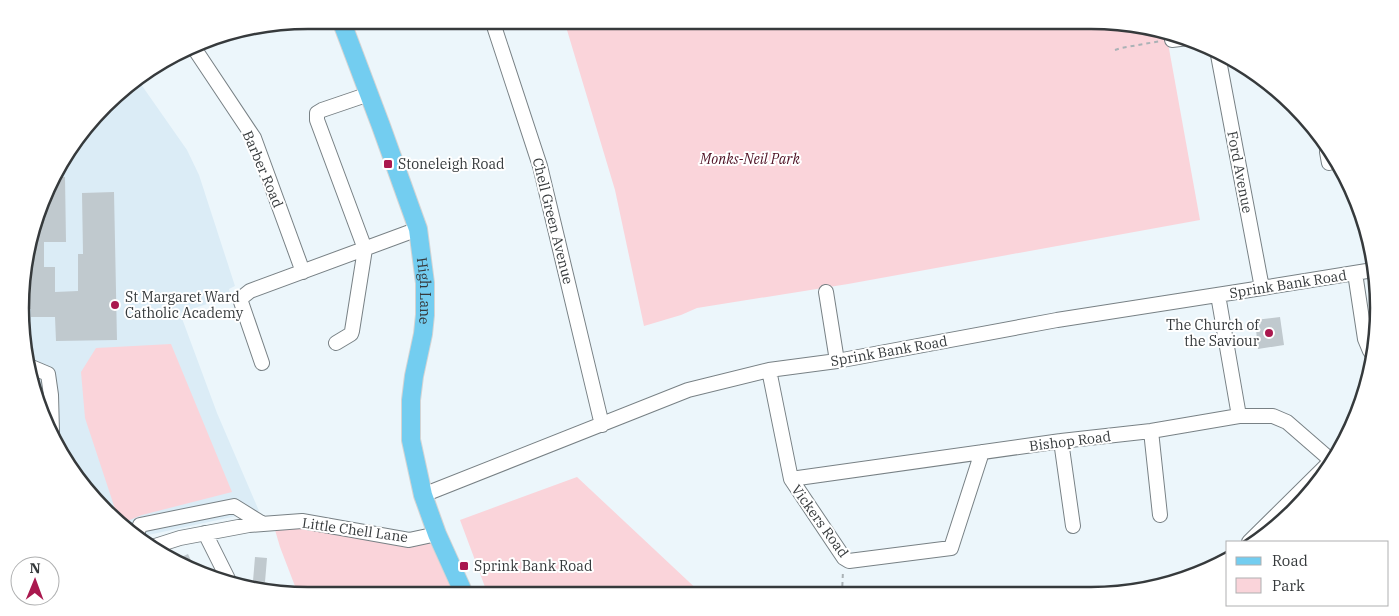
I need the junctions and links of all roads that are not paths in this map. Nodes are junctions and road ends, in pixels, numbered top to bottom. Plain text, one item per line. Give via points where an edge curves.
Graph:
1 (344, 29) edge
2 (495, 29) edge
3 (197, 52) edge
4 (1219, 60) edge
5 (369, 94) junction
6 (418, 229) junction
7 (365, 249) junction
8 (1368, 271) edge
9 (303, 272) junction
10 (1355, 273) junction
11 (1262, 288) junction
12 (826, 292) dead end
13 (1218, 295) junction
14 (336, 343) dead end
15 (1368, 346) edge
16 (838, 360) junction
17 (262, 363) dead end
18 (35, 369) edge
19 (769, 370) junction
20 (1239, 416) junction
21 (52, 418) edge
22 (602, 425) junction
23 (1151, 431) junction
24 (1061, 441) junction
25 (982, 452) junction
26 (1327, 457) edge
27 (790, 479) junction
28 (1306, 486) edge
29 (423, 496) junction
30 (1160, 515) dead end
31 (263, 524) junction
32 (1073, 526) dead end
33 (139, 530) edge
34 (1259, 531) edge
35 (205, 533) junction
36 (437, 534) junction
37 (160, 544) edge
38 (226, 575) edge
39 (461, 587) edge

1 - 5 main road, High Lane
2 - 22 street, Chell Green Avenue via 540,166
3 - 9 street, Barber Road via 254,138
4 - 11 street, Ford Avenue
5 - 6 main road, High Lane
5 - 7 street via 322,110 316,116
6 - 7 street
6 - 29 main road, High Lane via 425,283 425,315 410,419 411,440
7 - 9 street
7 - 14 street via 351,334
8 - 10 street, Sprink Bank Road
9 - 17 street via 250,291 240,299
10 - 11 street, Sprink Bank Road
10 - 15 street
11 - 13 street, Sprink Bank Road
12 - 16 street
13 - 16 street, Sprink Bank Road via 1057,320
13 - 20 street
16 - 19 street, Sprink Bank Road
18 - 21 street via 48,374
19 - 22 street, Sprink Bank Road via 688,390
19 - 27 street, Vickers Road
20 - 23 street, Bishop Road
20 - 26 street, Bishop Road via 1273,416 1287,422
22 - 29 street, Sprink Bank Road
23 - 24 street, Bishop Road
23 - 30 street
24 - 25 street, Bishop Road
24 - 32 street
25 - 27 street, Bishop Road
25 - 27 street, Vickers Road via 951,548 849,561
28 - 34 street
29 - 36 main road, High Lane
31 - 33 street via 234,506 140,526
31 - 35 street, Little Chell Lane
31 - 36 street, Little Chell Lane via 302,521 409,540
35 - 37 street, Little Chell Lane
35 - 38 street
36 - 39 main road, High Lane

